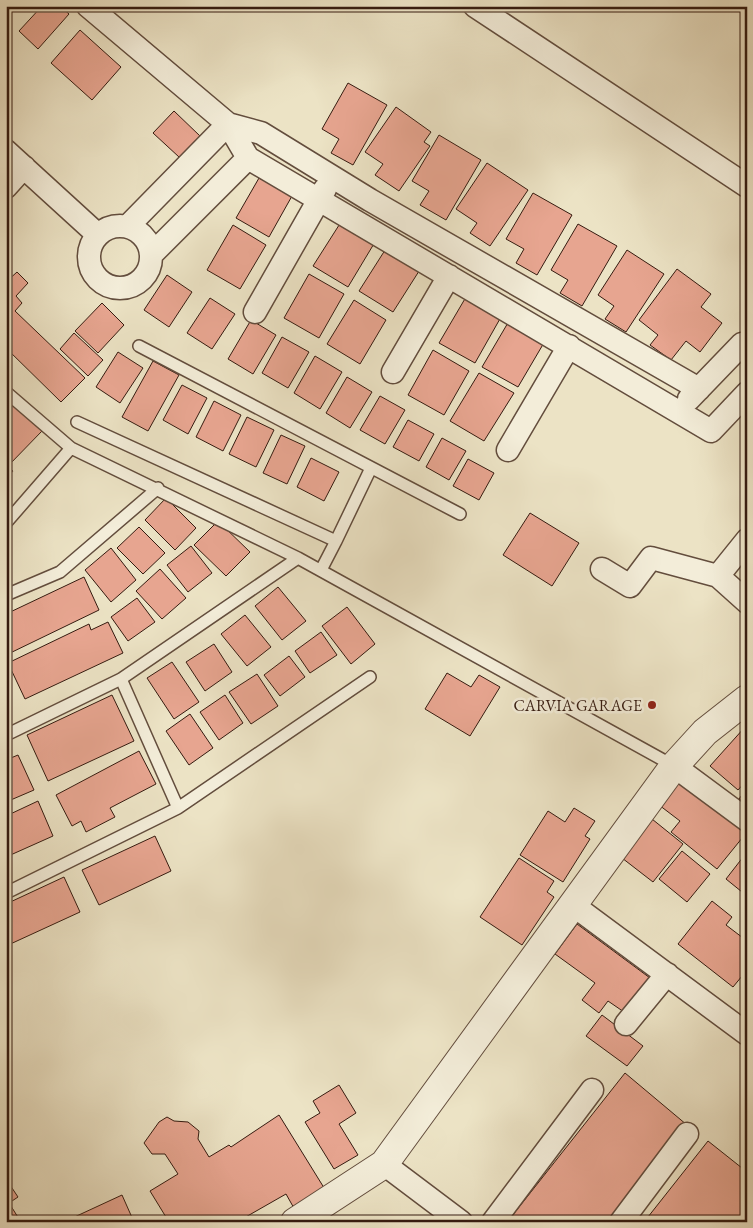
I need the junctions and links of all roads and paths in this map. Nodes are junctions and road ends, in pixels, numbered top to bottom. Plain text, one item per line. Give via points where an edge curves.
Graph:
1 (88, 6) edge
2 (475, 6) edge
3 (228, 124) junction
4 (6, 151) edge
5 (248, 158) junction
6 (24, 167) junction
7 (332, 177) junction
8 (6, 186) edge
9 (747, 186) edge
10 (319, 201) junction
11 (128, 226) junction
12 (98, 235) junction
13 (151, 255) junction
14 (449, 276) junction
15 (255, 312) dead end
16 (139, 346) dead end
17 (568, 346) junction
18 (747, 348) edge
19 (393, 372) dead end
20 (699, 389) junction
21 (6, 392) edge
22 (747, 394) edge
23 (678, 411) junction
24 (77, 422) dead end
25 (71, 448) junction
26 (508, 450) dead end
27 (371, 468) junction
28 (158, 488) junction
29 (460, 514) dead end
30 (6, 523) edge
31 (747, 540) edge
32 (336, 541) junction
33 (298, 558) junction
34 (602, 569) dead end
35 (321, 570) junction
36 (718, 576) junction
37 (6, 595) edge
38 (747, 602) edge
39 (370, 676) dead end
40 (121, 680) junction
41 (747, 699) edge
42 (6, 735) edge
43 (674, 766) junction
44 (178, 808) junction
45 (747, 820) edge
46 (6, 893) edge
47 (573, 905) junction
48 (667, 974) junction
49 (626, 1024) dead end
50 (747, 1034) edge
51 (592, 1090) dead end
52 (687, 1134) dead end
53 (384, 1164) junction
54 (295, 1222) edge
55 (461, 1222) edge
56 (493, 1222) edge
57 (621, 1222) edge

1 - 3 street
2 - 9 street
3 - 5 street
3 - 7 street via 260,133
3 - 11 street
4 - 6 street
5 - 10 street
5 - 13 street
6 - 8 street
6 - 12 street
7 - 10 street
7 - 20 street
10 - 14 street
10 - 15 street
11 - 12 street via 108,228
11 - 13 street via 144,237
12 - 13 street via 90,249 91,268 103,283 111,287 121,288 139,281 150,265
14 - 17 street
14 - 19 street
16 - 27 lane
17 - 23 street
17 - 26 street
18 - 20 street via 742,344
20 - 23 street
21 - 25 lane
22 - 23 street via 711,431
24 - 32 lane
25 - 28 lane
25 - 30 lane
27 - 29 lane
27 - 32 lane
28 - 33 lane
28 - 37 lane via 60,572
31 - 36 street
32 - 35 lane
33 - 35 lane
33 - 40 lane
34 - 36 street via 630,586 651,558
35 - 43 lane
36 - 38 street
39 - 44 lane
40 - 42 lane
40 - 44 lane
41 - 43 street via 705,732
43 - 45 street
43 - 47 street
44 - 46 lane
47 - 48 street
47 - 53 street
48 - 49 street
48 - 50 street
51 - 56 street
52 - 57 street
53 - 54 street
53 - 55 street

